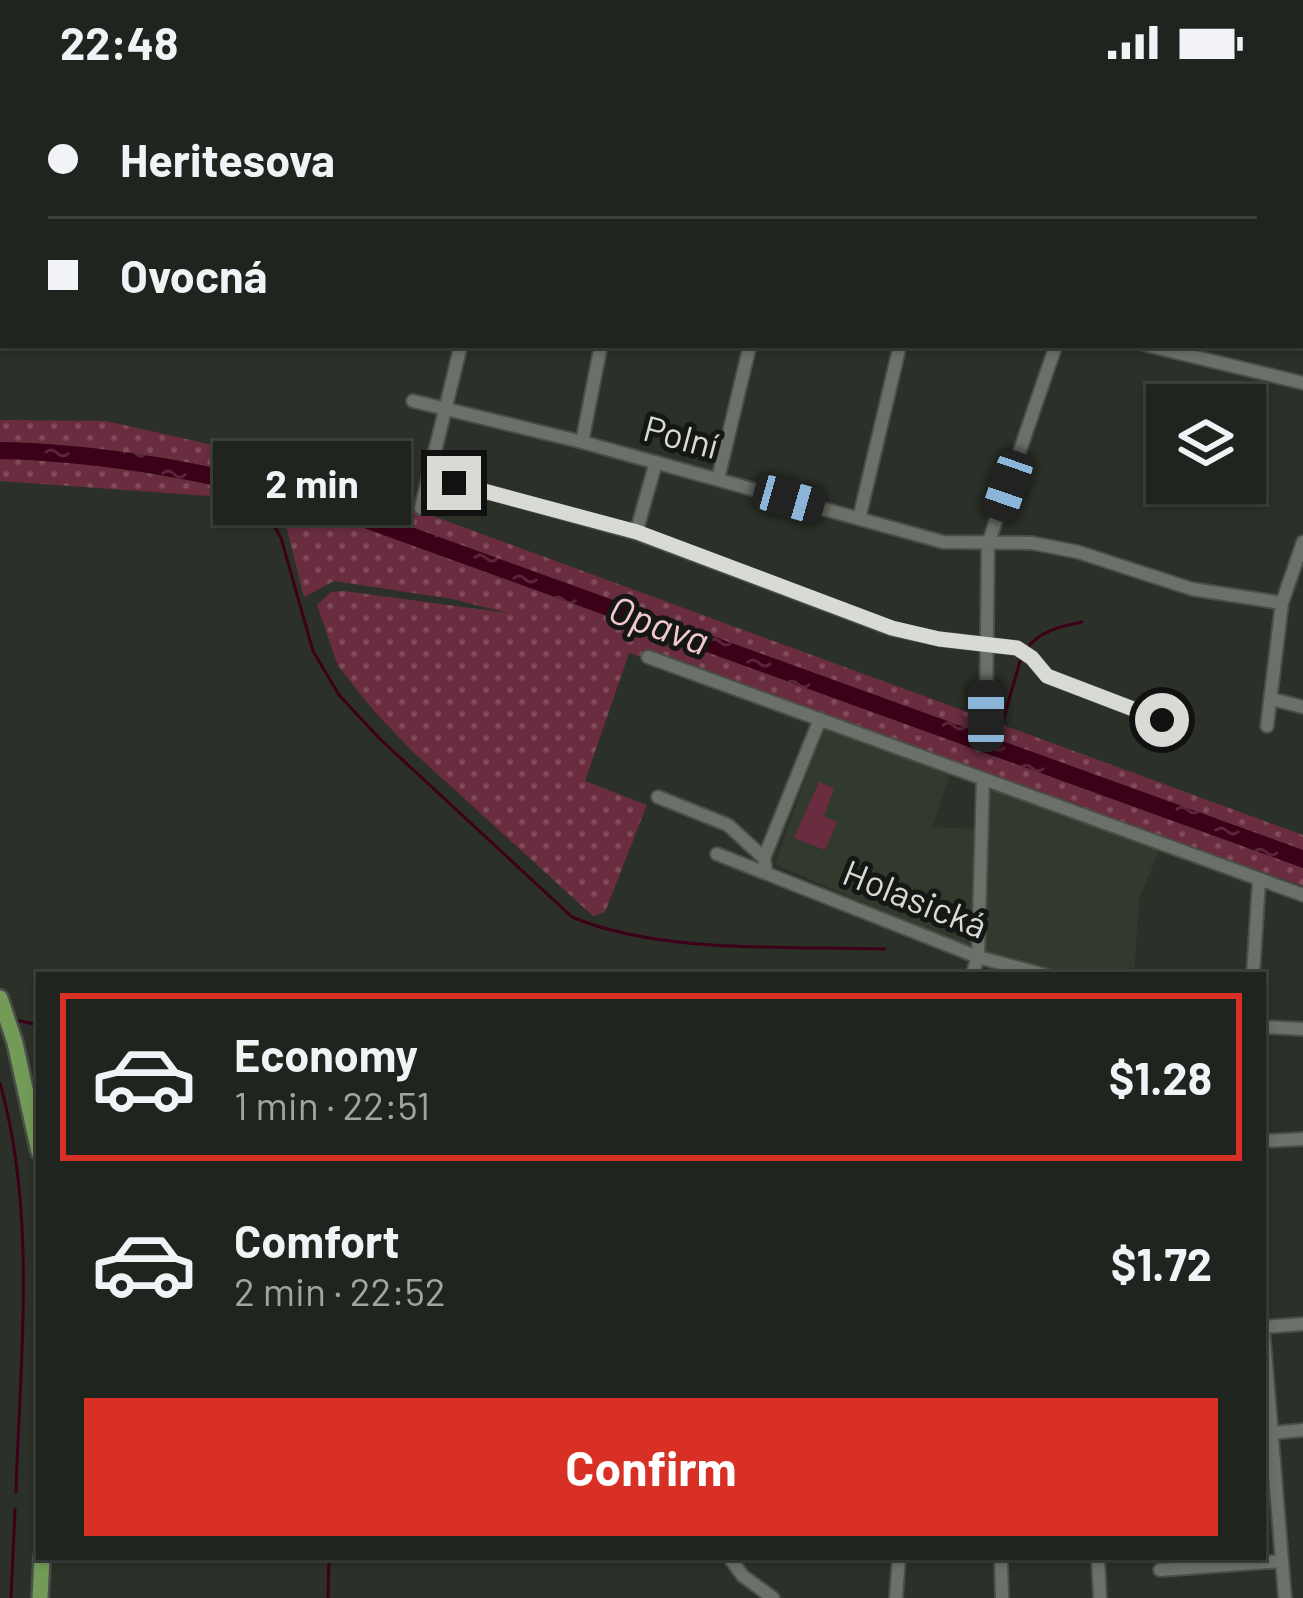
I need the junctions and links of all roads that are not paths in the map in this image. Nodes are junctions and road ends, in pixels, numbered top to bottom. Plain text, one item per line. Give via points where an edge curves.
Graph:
1 (460, 348) edge
2 (600, 348) edge
3 (749, 348) edge
4 (899, 348) edge
5 (1055, 348) edge
6 (1158, 348) edge
7 (1303, 383) edge
8 (413, 400) dead end
9 (448, 408) junction
10 (582, 442) junction
11 (656, 462) junction
12 (430, 476) junction
13 (718, 478) junction
14 (422, 508) dead end
15 (860, 519) junction
16 (637, 532) junction
17 (1303, 542) edge
18 (988, 544) junction
19 (1282, 603) junction
20 (986, 642) junction
21 (648, 657) dead end
22 (1271, 699) junction
23 (1303, 707) edge
24 (986, 716) dead end
25 (820, 719) junction
26 (1162, 720) dead end
27 (1267, 726) dead end
28 (983, 778) junction
29 (658, 796) dead end
30 (717, 854) dead end
31 (765, 865) junction
32 (1259, 881) junction
33 (1303, 895) edge
34 (978, 957) junction
35 (973, 972) edge
36 (1034, 972) edge
37 (1253, 972) edge
38 (0, 998) edge
39 (1266, 1027) edge
40 (1303, 1029) edge
41 (36, 1137) edge
42 (1303, 1138) edge
43 (1266, 1141) edge
44 (1303, 1324) edge
45 (1266, 1327) edge
46 (1266, 1362) edge
47 (1303, 1430) edge
48 (1272, 1433) junction
49 (42, 1560) edge
50 (731, 1560) edge
51 (899, 1560) edge
52 (1001, 1560) edge
53 (1098, 1560) edge
54 (1282, 1561) junction
55 (1177, 1562) edge
56 (1160, 1570) dead end
57 (40, 1598) edge
58 (773, 1598) edge
59 (896, 1598) edge
60 (1002, 1598) edge
61 (1100, 1598) edge
62 (1285, 1598) edge

1 - 9 street
2 - 10 street
3 - 13 street
4 - 15 street
5 - 18 street
6 - 7 street
8 - 9 street, Polní
9 - 10 street, Polní
9 - 12 street
10 - 11 street, Polní
11 - 13 street, Polní
11 - 16 street
12 - 14 street
12 - 16 street
13 - 15 street, Polní
15 - 18 street, Polní via 943,542
16 - 20 street via 892,628
17 - 19 street
18 - 19 street, Polní via 1078,552 1192,590
18 - 20 street
19 - 22 street
20 - 24 street
20 - 26 street via 1017,648 1047,676
21 - 25 street
22 - 23 street
22 - 27 street
25 - 28 street
25 - 31 street
28 - 32 street
28 - 34 street
29 - 31 street, Holasická via 728,825
30 - 31 street, Holasická
31 - 34 street, Holasická
32 - 33 street
32 - 37 street
34 - 35 street
34 - 36 street, Holasická
38 - 41 main road
39 - 40 street
42 - 43 street
44 - 45 street
46 - 48 street
47 - 48 street
48 - 54 street
49 - 57 main road
50 - 58 street
51 - 59 street
52 - 60 street
53 - 61 street
54 - 55 street
54 - 62 street
55 - 56 street

